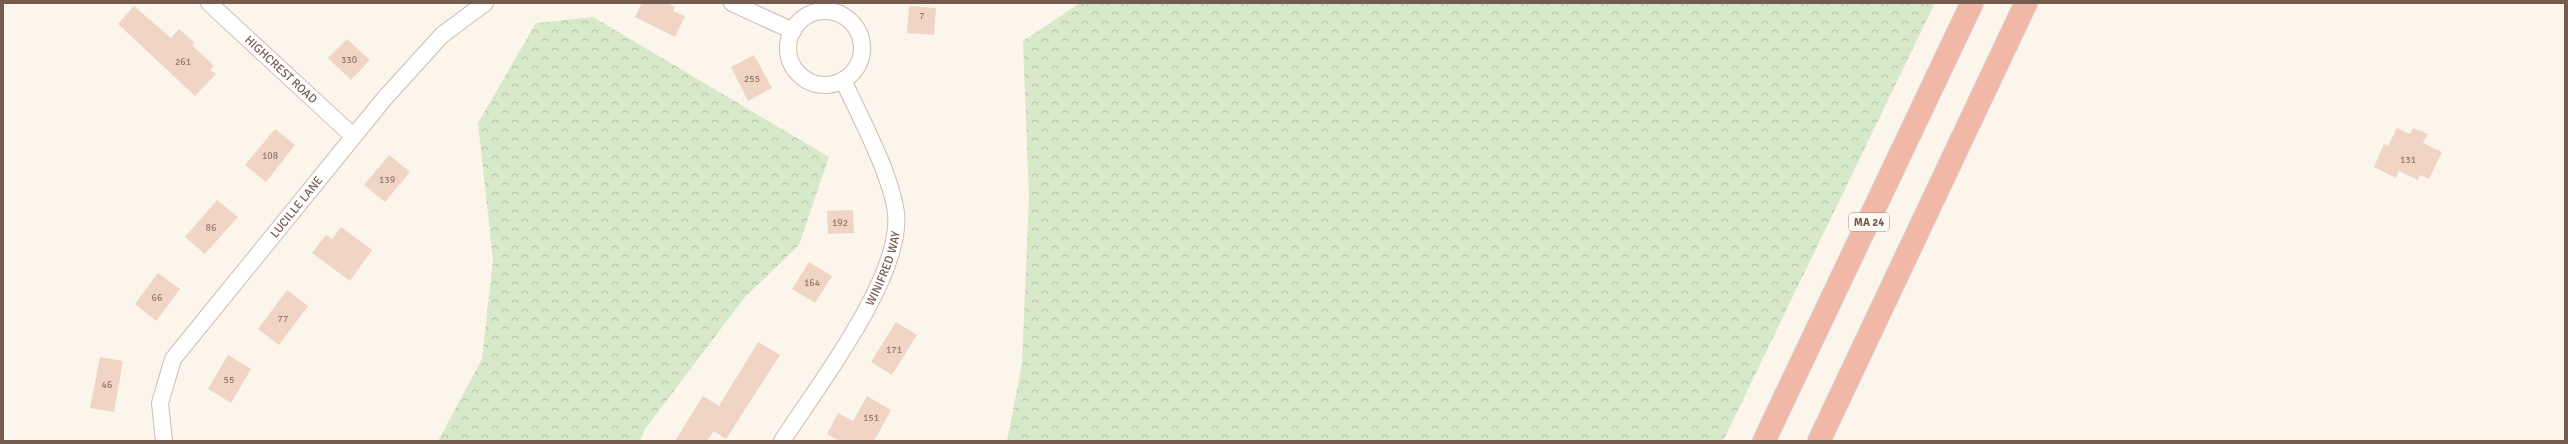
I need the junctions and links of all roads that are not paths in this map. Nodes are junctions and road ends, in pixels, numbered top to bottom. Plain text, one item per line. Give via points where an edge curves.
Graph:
1 (209, 3) edge
2 (485, 3) edge
3 (732, 3) edge
4 (1972, 3) edge
5 (2026, 3) edge
6 (841, 8) edge
7 (793, 31) junction
8 (843, 80) junction
9 (353, 136) junction
10 (164, 441) edge
11 (782, 441) edge
12 (1764, 441) edge
13 (1819, 441) edge

1 - 9 street, HIGHCREST ROAD
2 - 9 street, LUCILLE LANE via 442,35
3 - 7 street
4 - 12 highway, MA 24
5 - 13 highway
6 - 7 street via 812,14 801,20
6 - 8 street via 855,26 862,46 858,66
7 - 8 street via 788,49 792,62 800,74 816,83 835,84
8 - 11 street, WINIFRED WAY via 883,169 896,213 892,256 868,307
9 - 10 street, LUCILLE LANE via 173,358 160,403

